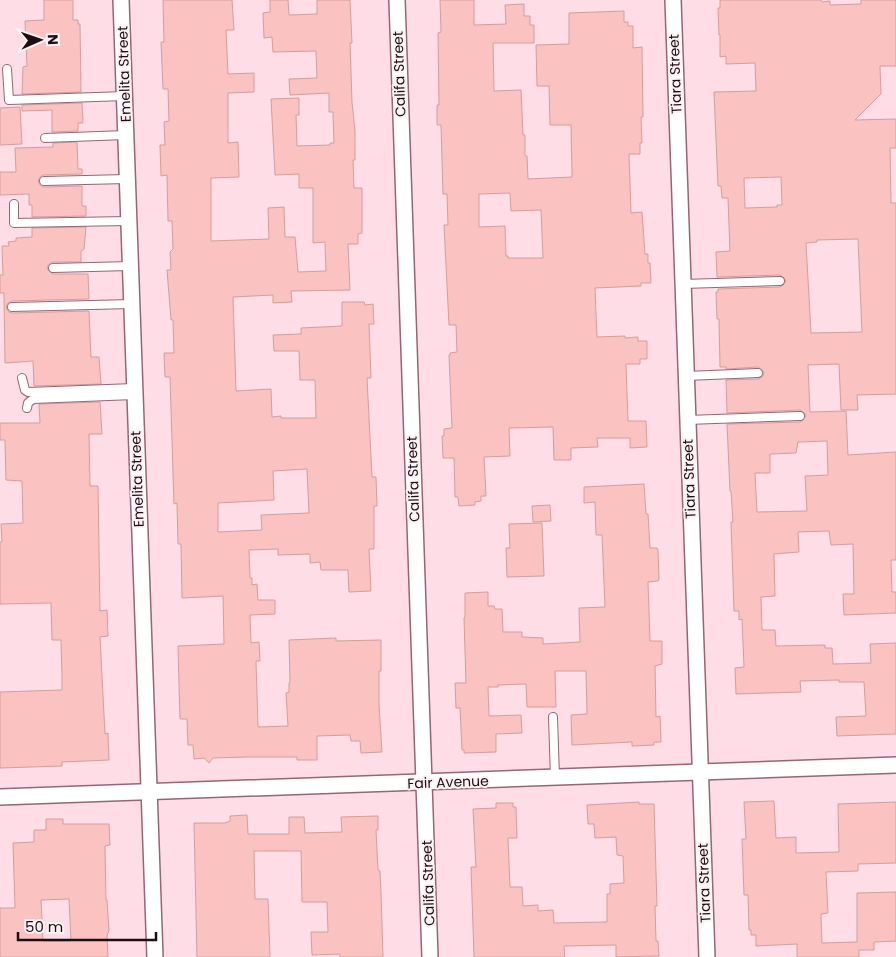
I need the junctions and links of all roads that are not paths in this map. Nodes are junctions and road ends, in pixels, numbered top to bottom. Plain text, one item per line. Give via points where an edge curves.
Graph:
1 (121, 0) edge
2 (396, 0) edge
3 (673, 0) edge
4 (7, 69) dead end
5 (125, 96) junction
6 (126, 135) junction
7 (45, 138) dead end
8 (127, 179) junction
9 (44, 181) dead end
10 (14, 204) dead end
11 (128, 221) junction
12 (130, 266) junction
13 (54, 268) dead end
14 (780, 281) dead end
15 (683, 284) junction
16 (131, 304) junction
17 (12, 308) dead end
18 (758, 372) dead end
19 (686, 376) junction
20 (22, 378) dead end
21 (134, 392) junction
22 (27, 408) dead end
23 (800, 416) dead end
24 (687, 420) junction
25 (554, 717) dead end
26 (896, 765) edge
27 (700, 772) junction
28 (555, 778) junction
29 (424, 782) junction
30 (149, 792) junction
31 (0, 797) edge
32 (155, 957) edge
33 (430, 957) edge
34 (707, 957) edge

1 - 5 street, Emelita Street
2 - 29 street, Califa Street
3 - 15 street, Tiara Street
4 - 5 lane via 9,100
5 - 6 street, Emelita Street
6 - 7 lane
6 - 8 street, Emelita Street
8 - 9 lane
8 - 11 street, Emelita Street
10 - 11 lane via 14,223
11 - 12 street, Emelita Street
12 - 13 lane
12 - 16 street, Emelita Street
14 - 15 lane
15 - 19 street, Tiara Street
16 - 17 lane
16 - 21 street, Emelita Street
18 - 19 lane
19 - 24 street, Tiara Street
20 - 21 lane via 24,390 28,392
21 - 22 lane via 33,399
21 - 30 street, Emelita Street
23 - 24 lane
24 - 27 street, Tiara Street
25 - 28 lane
26 - 27 street, Fair Avenue
27 - 28 street, Fair Avenue
27 - 34 street, Tiara Street
28 - 29 street, Fair Avenue
29 - 30 street, Fair Avenue
29 - 33 street, Califa Street
30 - 31 street, Fair Avenue
30 - 32 street, Emelita Street

